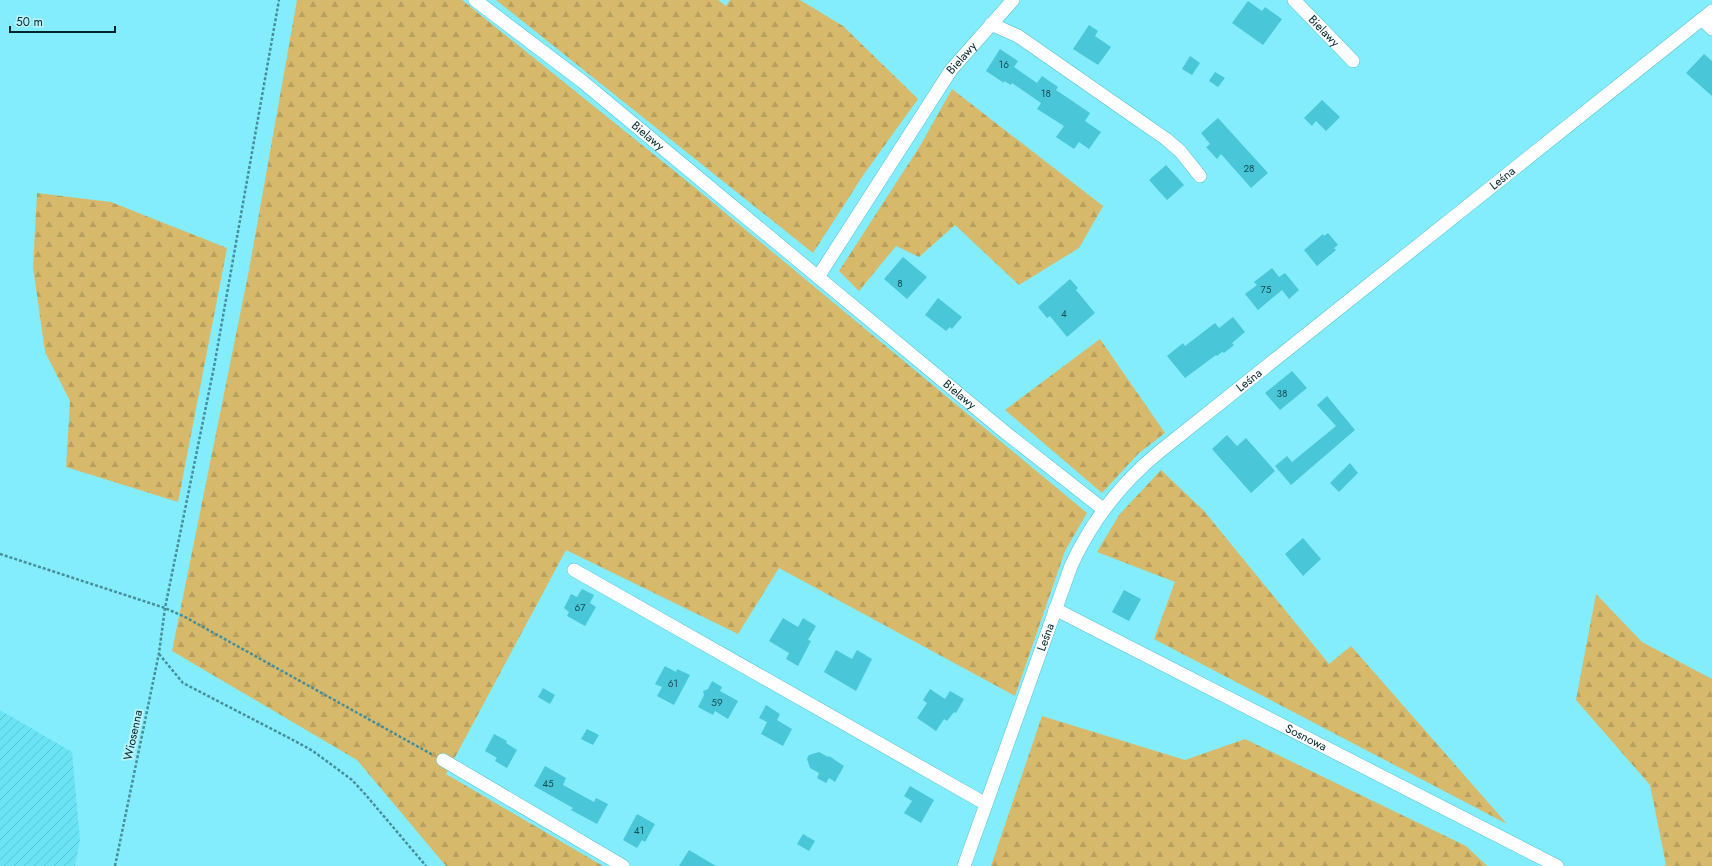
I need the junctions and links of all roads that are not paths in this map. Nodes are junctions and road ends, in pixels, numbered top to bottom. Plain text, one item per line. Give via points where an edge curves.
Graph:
1 (475, 0) edge
2 (1014, 0) edge
3 (1294, 0) edge
4 (1707, 15) edge
5 (992, 24) junction
6 (1712, 29) edge
7 (1353, 61) dead end
8 (1200, 176) dead end
9 (818, 277) junction
10 (1103, 509) junction
11 (574, 570) dead end
12 (1055, 609) junction
13 (443, 760) road end
14 (986, 804) junction
15 (623, 866) edge
16 (964, 866) edge
17 (1557, 866) edge

1 - 9 street, Bielawy via 583,82
2 - 5 street, Bielawy
3 - 7 street, Bielawy
4 - 6 street, Leśna
4 - 10 street, Leśna via 1159,452 1129,478
5 - 8 street via 1018,36 1166,139 1180,151
5 - 9 street, Bielawy via 951,70
9 - 10 street, Bielawy via 1006,433
10 - 12 street, Leśna via 1080,546
11 - 14 street
12 - 14 street, Leśna
12 - 17 street, Sosnowa
13 - 15 street
14 - 16 street, Leśna

